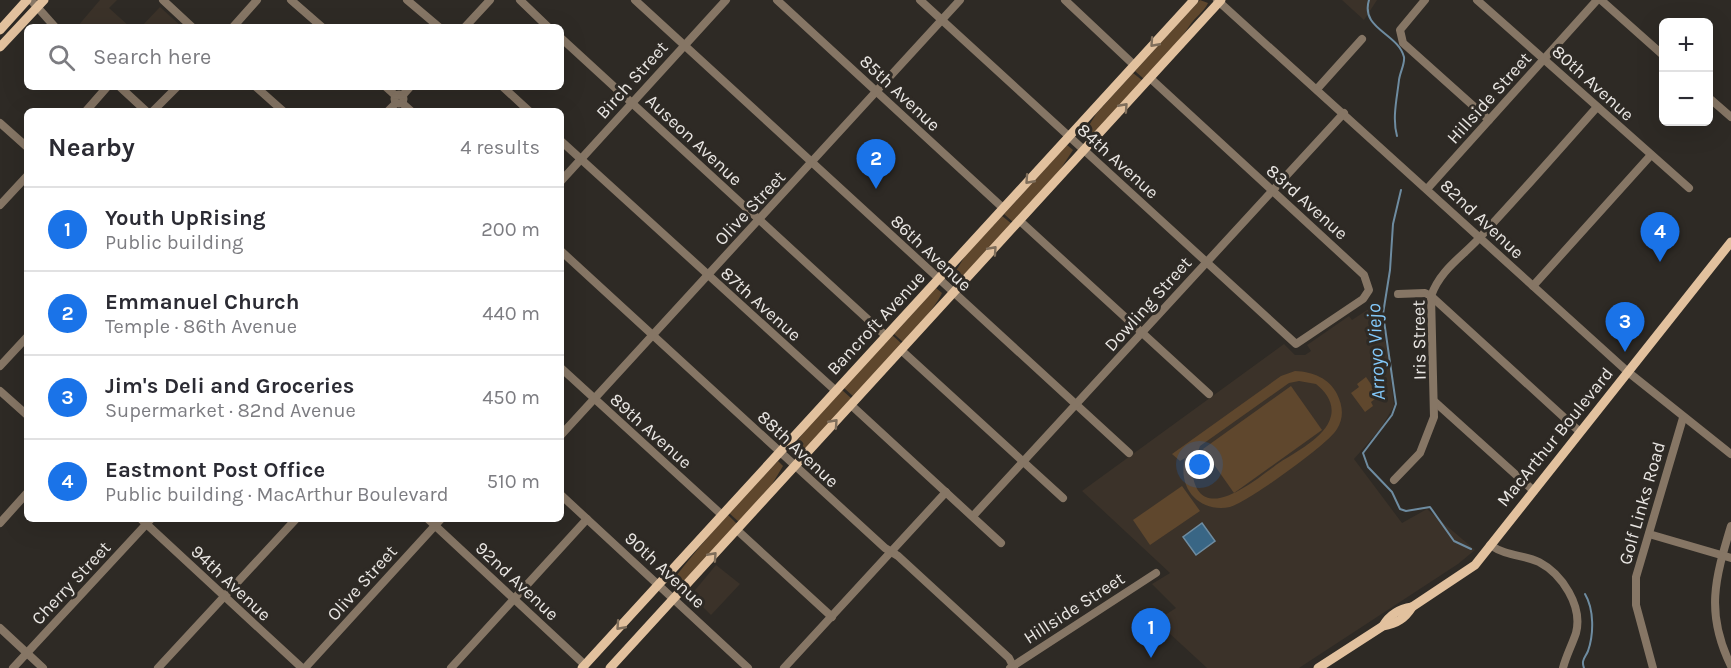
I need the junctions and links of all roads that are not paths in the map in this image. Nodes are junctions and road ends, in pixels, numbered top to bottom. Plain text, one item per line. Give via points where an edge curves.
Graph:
1 (44, 0) edge
2 (163, 0) edge
3 (257, 0) edge
4 (291, 0) edge
5 (407, 0) edge
6 (490, 0) edge
7 (520, 0) edge
8 (635, 0) edge
9 (726, 0) edge
10 (777, 0) edge
11 (920, 0) edge
12 (960, 0) edge
13 (1065, 0) edge
14 (1194, 0) edge
15 (1425, 0) edge
16 (1477, 0) edge
17 (1597, 0) edge
18 (1601, 0) edge
19 (1219, 1) edge
20 (32, 3) edge
21 (942, 20) junction
22 (52, 24) edge
23 (189, 24) edge
24 (236, 24) edge
25 (319, 24) edge
26 (435, 24) edge
27 (468, 24) edge
28 (545, 24) edge
29 (0, 30) edge
30 (1362, 39) dead end
31 (564, 41) edge
32 (684, 45) junction
33 (0, 47) edge
34 (1659, 52) edge
35 (1544, 59) junction
36 (1134, 65) junction
37 (1150, 78) junction
38 (1317, 89) junction
39 (104, 90) edge
40 (123, 90) edge
41 (174, 90) edge
42 (259, 90) edge
43 (389, 90) edge
44 (407, 90) edge
45 (506, 90) edge
46 (876, 90) junction
47 (399, 99) junction
48 (1713, 101) edge
49 (632, 103) junction
50 (1597, 107) junction
51 (89, 108) edge
52 (143, 108) edge
53 (156, 108) edge
54 (280, 108) edge
55 (391, 108) edge
56 (408, 108) edge
57 (526, 108) edge
58 (1344, 113) junction
59 (1731, 117) edge
60 (1489, 120) junction
61 (0, 123) edge
62 (1069, 136) junction
63 (24, 144) edge
64 (564, 144) edge
65 (1084, 150) junction
66 (1651, 155) junction
67 (582, 159) junction
68 (812, 163) junction
69 (564, 178) edge
70 (24, 179) edge
71 (1689, 188) dead end
72 (1427, 189) junction
73 (1272, 191) junction
74 (0, 205) edge
75 (1003, 208) junction
76 (758, 220) junction
77 (1020, 221) junction
78 (1480, 237) junction
79 (1731, 242) edge
80 (564, 254) edge
81 (1207, 262) junction
82 (708, 276) junction
83 (938, 279) junction
84 (1533, 286) junction
85 (953, 293) junction
86 (1398, 294) dead end
87 (1431, 296) junction
88 (1142, 334) junction
89 (886, 336) junction
90 (654, 337) junction
91 (24, 340) edge
92 (1296, 344) joint
93 (901, 350) junction
94 (0, 366) edge
95 (564, 371) edge
96 (1628, 372) junction
97 (0, 391) edge
98 (836, 391) junction
99 (1209, 394) dead end
100 (595, 400) junction
101 (1435, 402) junction
102 (851, 405) junction
103 (1076, 405) junction
104 (24, 412) edge
105 (1683, 417) junction
106 (564, 432) edge
107 (1580, 432) junction
108 (780, 452) junction
109 (1129, 453) dead end
110 (1731, 454) edge
111 (1024, 462) junction
112 (795, 466) junction
113 (1394, 480) dead end
114 (1534, 491) junction
115 (946, 492) junction
116 (24, 497) edge
117 (564, 498) edge
118 (1064, 498) dead end
119 (722, 515) junction
120 (973, 516) junction
121 (586, 519) junction
122 (145, 522) edge
123 (147, 522) edge
124 (293, 522) edge
125 (431, 522) edge
126 (438, 522) edge
127 (0, 523) edge
128 (1731, 525) edge
129 (435, 526) junction
130 (737, 530) junction
131 (1649, 534) junction
132 (1001, 543) dead end
133 (1490, 545) junction
134 (892, 552) junction
135 (1722, 555) junction
136 (1731, 558) edge
137 (1156, 573) dead end
138 (658, 585) junction
139 (224, 597) junction
140 (513, 598) junction
141 (674, 599) junction
142 (832, 617) junction
143 (0, 628) edge
144 (26, 653) junction
145 (584, 666) edge
146 (1731, 666) edge
147 (1012, 667) edge
148 (13, 668) edge
149 (43, 668) edge
150 (158, 668) edge
151 (303, 668) edge
152 (451, 668) edge
153 (610, 668) edge
154 (748, 668) edge
155 (784, 668) edge
156 (1318, 668) edge
157 (1563, 668) edge
158 (1653, 668) edge

1 - 20 main road
2 - 23 street
3 - 24 street
4 - 25 street
5 - 26 street
6 - 27 street
7 - 28 street
8 - 32 street, 86th Avenue
9 - 32 street, Birch Street
10 - 46 street, 85th Avenue
11 - 21 street, 84th Avenue
12 - 21 street, Olive Street
13 - 36 street
14 -> 36 main road, Bancroft Avenue
15 - 60 street via 1400,30 1403,44
16 - 35 street, 80th Avenue
17 - 35 street, Hillside Street
18 - 34 street
19 - 37 main road, Bancroft Avenue
19 - 38 street, 82nd Avenue
20 - 22 street
20 - 29 main road
20 - 33 main road
21 - 46 street, Olive Street
21 - 62 street, 84th Avenue
30 - 38 street
31 - 49 street, Auseon Avenue
32 - 49 street, Birch Street
32 - 68 street, 86th Avenue
35 - 50 street, 80th Avenue
35 - 60 street, Hillside Street
36 - 62 main road, Bancroft Avenue
65 -> 37 main road, Bancroft Avenue
37 - 73 street, 83rd Avenue
38 - 58 street, 82nd Avenue
39 - 51 street
40 - 52 street
41 - 53 street
42 - 54 street
43 - 47 street
44 - 47 street
45 - 57 street
46 - 68 street, Olive Street
46 - 75 street, 85th Avenue
47 - 55 street
47 - 56 street
48 - 59 street
49 - 67 street, Birch Street
49 - 76 street, Auseon Avenue
50 - 66 street, 80th Avenue
50 - 78 street, Iris Street
58 - 72 street, 82nd Avenue
58 - 73 street, Dowling Street
60 - 72 street, Hillside Street
61 - 63 street
62 - 65 street, 84th Avenue
62 -> 75 main road, Bancroft Avenue
64 - 67 street, 87th Avenue
65 - 77 main road, Bancroft Avenue
65 - 81 street, 84th Avenue
66 - 71 street, 80th Avenue
66 - 84 street
67 - 69 street, Birch Street
67 - 82 street, 87th Avenue
68 - 76 street, Olive Street
68 - 83 street, 86th Avenue
70 - 74 street
72 - 78 street, 82nd Avenue
73 - 81 street, Dowling Street
73 - 92 street, 83rd Avenue via 1364,275 1369,284 1364,299
75 - 83 main road, Bancroft Avenue
76 - 82 street, Olive Street
76 - 89 street, Auseon Avenue
85 -> 77 main road, Bancroft Avenue
77 - 88 street
78 - 84 street, 82nd Avenue
78 - 87 street, Iris Street via 1440,275
79 - 96 main road, MacArthur Boulevard
80 - 90 street, 88th Avenue
81 - 88 street, Dowling Street
81 - 92 street, 84th Avenue
82 - 90 street, Olive Street
82 - 98 street, 87th Avenue
83 - 85 street, 86th Avenue
83 - 89 main road, Bancroft Avenue
84 - 96 street, 82nd Avenue
85 - 93 main road, Bancroft Avenue
85 - 103 street, 86th Avenue
86 - 87 street
87 - 101 street, Iris Street
87 - 107 street
88 - 99 street
88 - 103 street, Dowling Street
89 - 98 main road, Bancroft Avenue
90 - 100 street, Olive Street
90 - 108 street, 88th Avenue
91 - 94 street
93 - 102 main road, Bancroft Avenue
93 - 111 street
95 - 100 street, 89th Avenue
96 - 105 street, 82nd Avenue
96 - 107 main road, MacArthur Boulevard
97 - 104 street
98 - 108 main road, Bancroft Avenue
100 - 106 street, Olive Street
100 - 119 street, 89th Avenue
101 - 113 street, Iris Street via 1431,431 1419,453
101 - 114 street
112 -> 102 main road, Bancroft Avenue
102 - 115 street
103 - 109 street, 86th Avenue
103 - 111 street, Dowling Street
105 - 110 street, 82nd Avenue
105 - 131 street, Golf Links Road
107 - 114 main road, MacArthur Boulevard
108 - 112 street, 88th Avenue
108 - 119 main road, Bancroft Avenue
111 - 118 street
111 - 120 street, Dowling Street
112 - 130 main road, Bancroft Avenue
112 - 134 street, 88th Avenue
114 - 133 main road, MacArthur Boulevard
115 - 120 street
115 - 134 street
116 - 127 street
117 - 121 street, 90th Avenue
119 - 138 main road, Bancroft Avenue
120 - 132 street
121 - 138 street, 90th Avenue
121 - 140 street
122 - 144 street, Cherry Street
123 - 139 street, 94th Avenue
124 - 139 street
125 - 129 street, 92nd Avenue
126 - 129 street, Olive Street
128 - 135 street
129 - 140 street, 92nd Avenue
129 - 151 street, Olive Street
141 -> 130 main road, Bancroft Avenue
130 - 142 street
131 - 135 street
131 - 158 street, Golf Links Road via 1635,585 1636,605
133 - 156 main road, MacArthur Boulevard via 1475,565 1412,607 1388,617 1383,626
133 - 157 street via 1505,555 1538,562 1568,590 1576,612 1576,631
134 - 142 street
134 - 147 street, 88th Avenue via 1009,658
135 - 136 street
135 - 146 street via 1713,603
137 - 147 street, Hillside Street
138 - 141 street, 90th Avenue
138 -> 145 main road, Bancroft Avenue
139 - 150 street
139 - 151 street, 94th Avenue
140 - 145 street, 92nd Avenue
140 - 152 street
141 - 153 main road, Bancroft Avenue
141 - 154 street, 90th Avenue
142 - 155 street
143 - 144 street
144 - 148 street, Cherry Street
144 - 149 street

